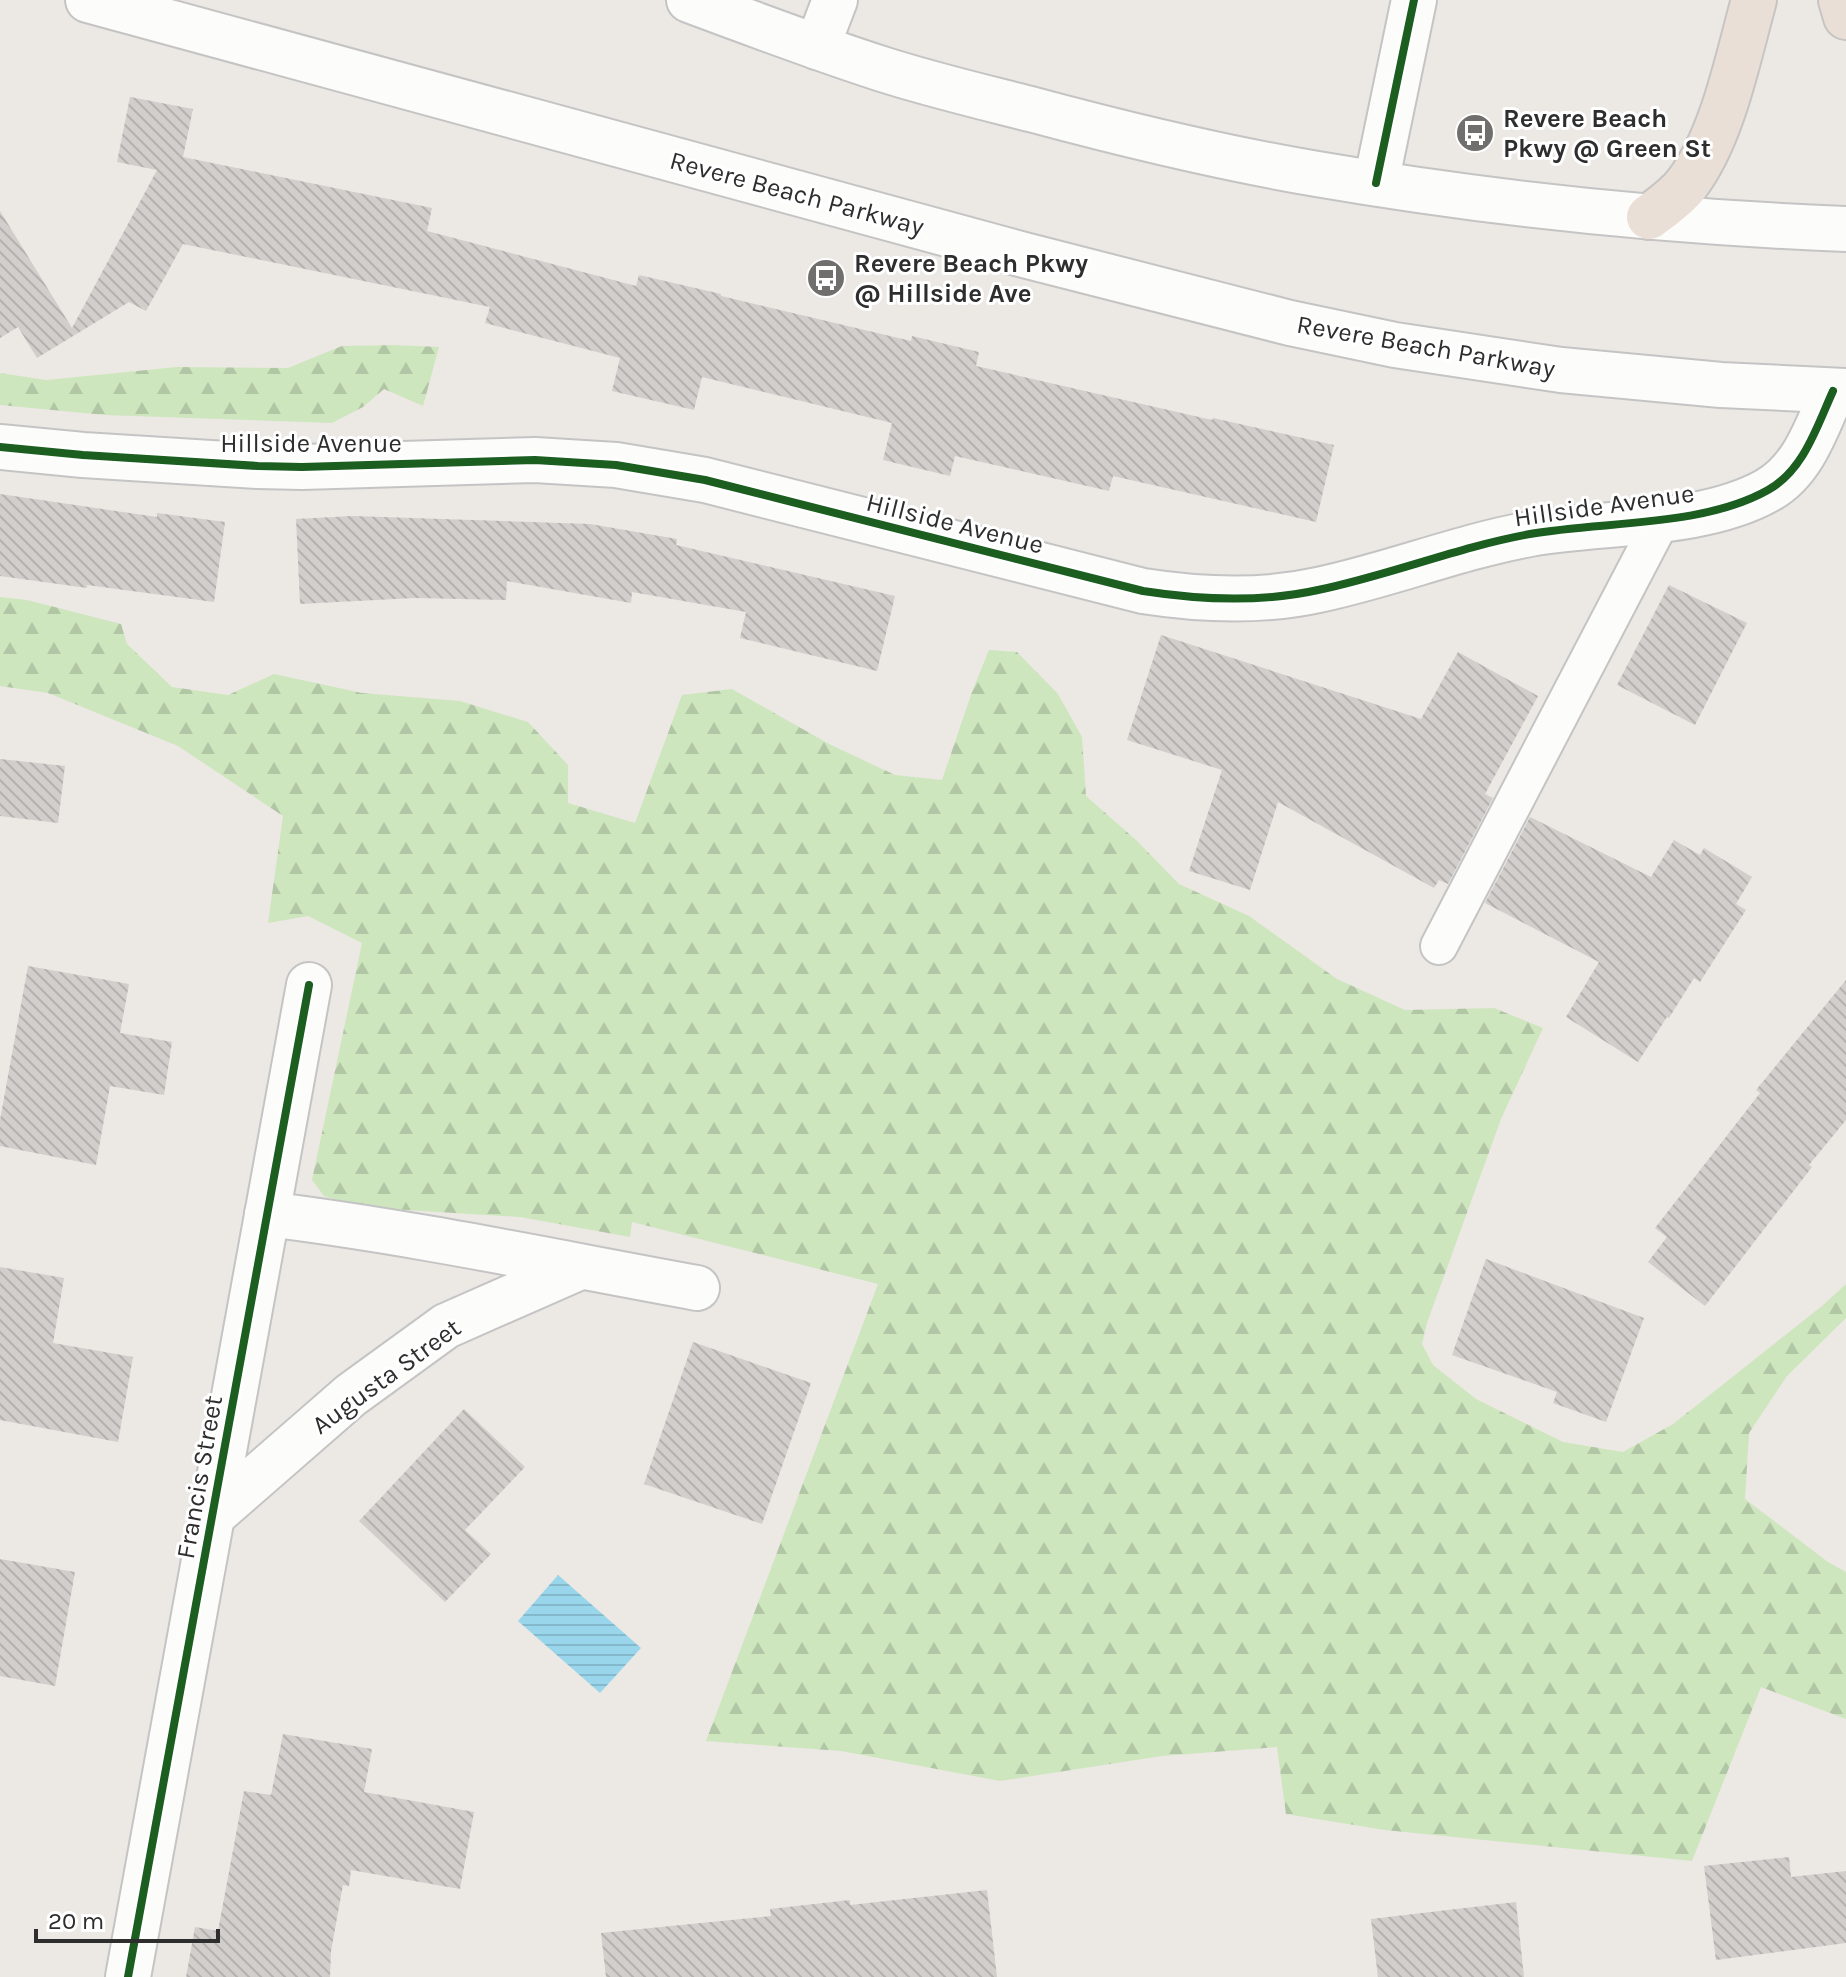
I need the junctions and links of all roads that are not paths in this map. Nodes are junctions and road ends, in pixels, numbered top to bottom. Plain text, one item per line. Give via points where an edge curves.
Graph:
1 (88, 0) edge
2 (689, 0) edge
3 (835, 0) edge
4 (1414, 0) edge
5 (1754, 0) edge
6 (1841, 0) edge
7 (1846, 17) edge
8 (817, 47) junction
9 (1376, 183) junction
10 (1649, 217) junction
11 (1846, 229) edge
12 (1840, 391) edge
13 (0, 447) edge
14 (1662, 519) junction
15 (1439, 946) dead end
16 (309, 985) dead end
17 (267, 1214) junction
18 (580, 1267) junction
19 (697, 1288) dead end
20 (211, 1517) junction
21 (128, 1977) edge

1 - 12 street, Revere Beach Parkway via 1290,323 1532,366
2 - 8 street
3 - 8 street
4 - 9 street
5 - 10 highway via 1708,147 1685,186
6 - 7 highway
8 - 9 street via 1094,126
9 - 10 street
10 - 11 street
12 - 14 street, Hillside Avenue via 1783,481 1744,501
13 - 14 street, Hillside Avenue via 258,466 535,460 616,465 705,480 1143,591 1204,598 1317,591 1497,541
14 - 15 lane
16 - 17 street, Francis Street
17 - 18 street
17 - 20 street, Francis Street
18 - 19 street
18 - 20 street, Augusta Street via 446,1326 351,1395
20 - 21 street, Francis Street

